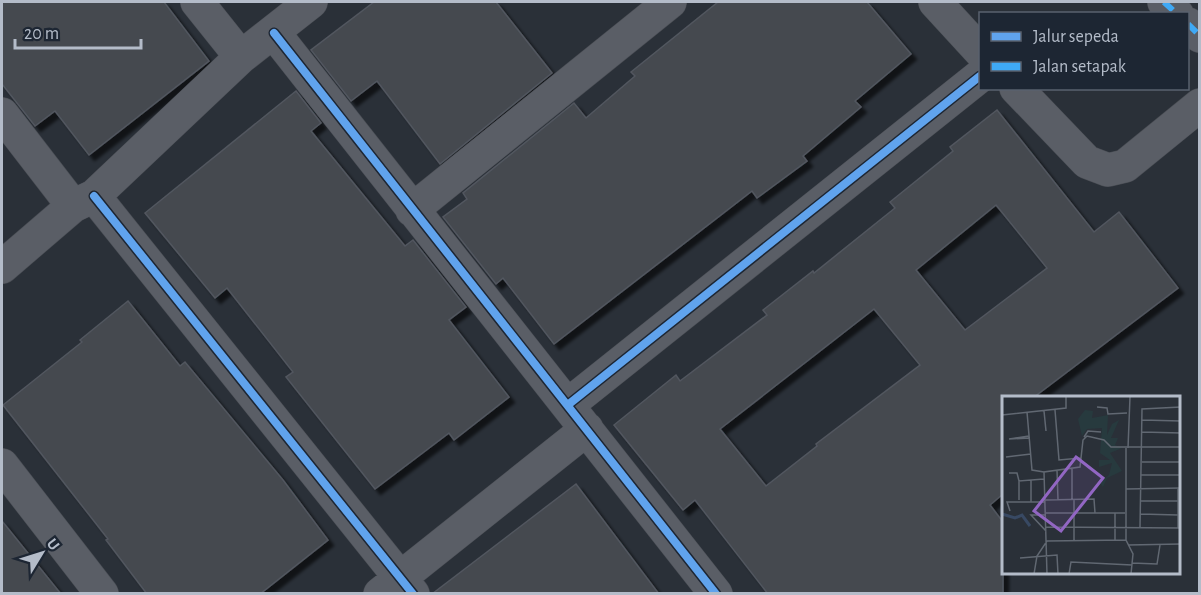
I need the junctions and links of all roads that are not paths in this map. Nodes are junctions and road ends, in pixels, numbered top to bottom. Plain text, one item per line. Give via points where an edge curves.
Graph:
1 (197, 2) edge
2 (311, 2) edge
3 (670, 2) edge
4 (935, 2) edge
5 (1189, 25) edge
6 (274, 33) junction
7 (1200, 36) edge
8 (979, 49) edge
9 (241, 57) junction
10 (979, 78) edge
11 (1018, 90) edge
12 (1200, 105) edge
13 (2, 114) edge
14 (84, 201) junction
15 (412, 210) junction
16 (2, 267) edge
17 (578, 417) junction
18 (2, 465) edge
19 (398, 588) edge
20 (102, 594) edge
21 (716, 594) edge

1 - 9 street
2 - 6 street
3 - 15 street
4 - 8 street
5 - 7 street
6 - 9 street
6 - 15 street
9 - 14 street
10 - 17 street
11 - 12 street via 1088,162 1108,170 1125,166
13 - 14 street
14 - 16 street
14 - 19 street
15 - 17 street
17 - 19 street
17 - 21 street
18 - 20 street

